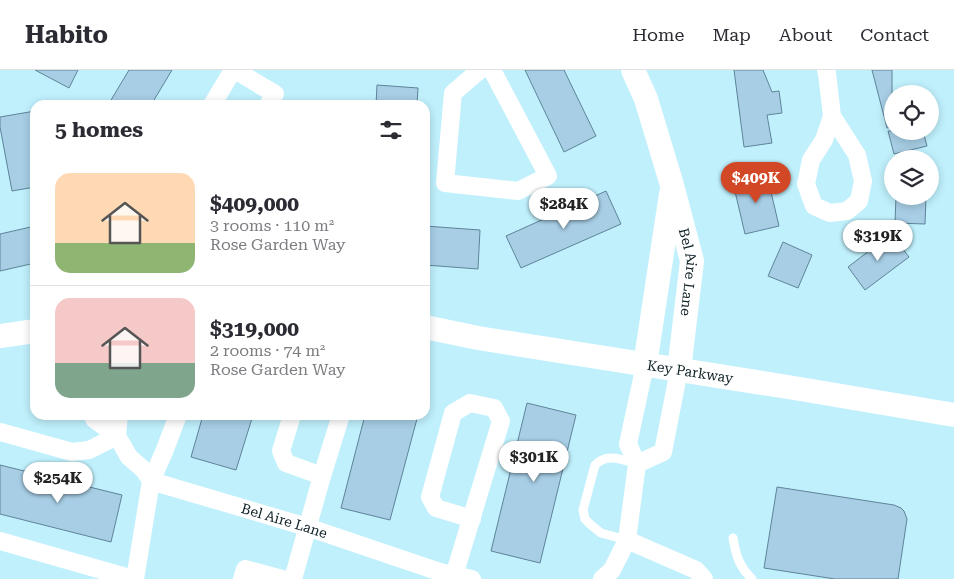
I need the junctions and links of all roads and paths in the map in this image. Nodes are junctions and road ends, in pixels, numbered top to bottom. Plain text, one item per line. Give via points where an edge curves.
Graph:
1 (234, 70) edge
2 (480, 70) edge
3 (492, 70) edge
4 (633, 70) edge
5 (826, 70) edge
6 (215, 100) edge
7 (271, 100) edge
8 (832, 116) junction
9 (672, 185) junction
10 (430, 328) edge
11 (30, 332) edge
12 (0, 336) edge
13 (645, 365) junction
14 (679, 370) junction
15 (954, 415) edge
16 (95, 420) edge
17 (119, 420) edge
18 (176, 420) edge
19 (290, 420) edge
20 (340, 420) edge
21 (0, 432) edge
22 (117, 436) junction
23 (637, 464) junction
24 (322, 476) junction
25 (151, 481) junction
26 (472, 519) junction
27 (307, 527) junction
28 (733, 538) dead end
29 (627, 540) junction
30 (0, 541) edge
31 (453, 577) edge
32 (748, 578) edge
33 (134, 579) edge
34 (242, 579) edge
35 (282, 579) edge
36 (292, 579) edge
37 (472, 579) edge
38 (602, 579) edge
39 (704, 579) edge

1 - 6 street
1 - 7 street via 275,94
2 - 3 street via 453,93 445,183 518,191 548,176
4 - 9 street, Bel Aire Lane via 646,99
5 - 8 street
8 - 8 street via 824,140 811,160 806,184 814,206 830,213 847,211 859,201 863,181 857,156
9 - 13 street, Bel Aire Lane
9 - 14 street, Bel Aire Lane via 692,261
10 - 13 street, Key Parkway
11 - 12 street
13 - 14 street, Key Parkway
13 - 23 street, Bel Aire Lane via 628,444
14 - 15 street, Key Parkway
14 - 23 street, Bel Aire Lane via 663,452
16 - 22 street
17 - 22 street
18 - 25 street
19 - 24 street via 281,451 286,463
20 - 24 street
21 - 22 street via 72,452 89,450
22 - 25 street via 129,457
23 - 29 street, Bel Aire Lane
23 - 29 lane via 609,457 600,459 595,465 583,510 586,519 601,533
24 - 27 street
25 - 27 street, Bel Aire Lane
25 - 33 street
26 - 26 street via 501,420 494,408 470,404 453,413 430,497 436,508
26 - 31 street
27 - 31 street, Bel Aire Lane
27 - 36 street
28 - 32 lane via 736,556
29 - 38 street, Bel Aire Lane via 612,570
29 - 39 street via 696,570
30 - 33 street
31 - 37 street, Bel Aire Lane
34 - 35 street via 245,569

